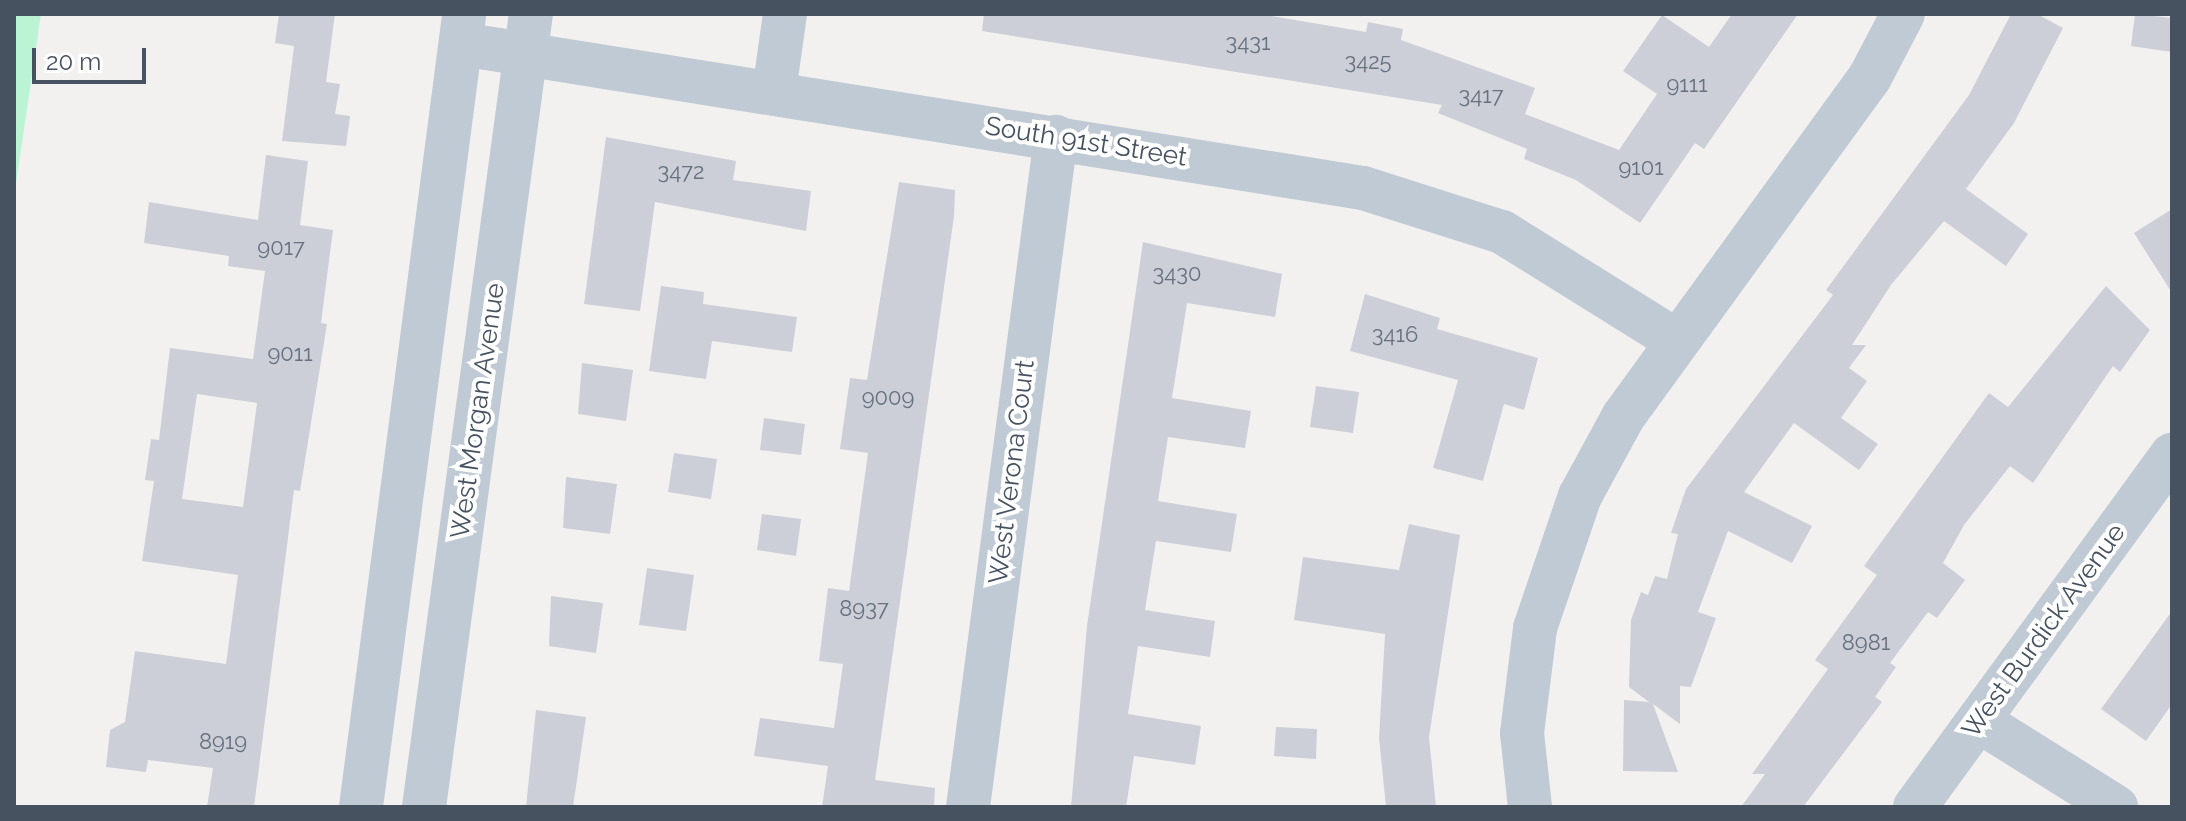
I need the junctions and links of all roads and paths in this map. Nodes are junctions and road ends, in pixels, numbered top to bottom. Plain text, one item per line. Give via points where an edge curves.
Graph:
1 (785, 14) edge
2 (1903, 14) edge
3 (463, 29) edge
4 (529, 32) edge
5 (774, 92) junction
6 (1056, 137) junction
7 (1677, 341) junction
8 (2172, 455) edge
9 (1979, 721) junction
10 (361, 807) edge
11 (424, 807) edge
12 (968, 807) edge
13 (1530, 807) edge
14 (1915, 807) edge
15 (2116, 807) edge

1 - 5 street
2 - 7 street via 1870,77
3 - 4 street, South 91st Street
3 - 10 street
4 - 5 street, South 91st Street
4 - 11 street, West Morgan Avenue
5 - 6 street, South 91st Street
6 - 7 street, South 91st Street via 1363,188 1502,232
6 - 12 street, West Verona Court
7 - 13 street via 1580,496 1535,628 1522,733
8 - 9 street, West Burdick Avenue
9 - 14 street, West Burdick Avenue
9 - 15 street

